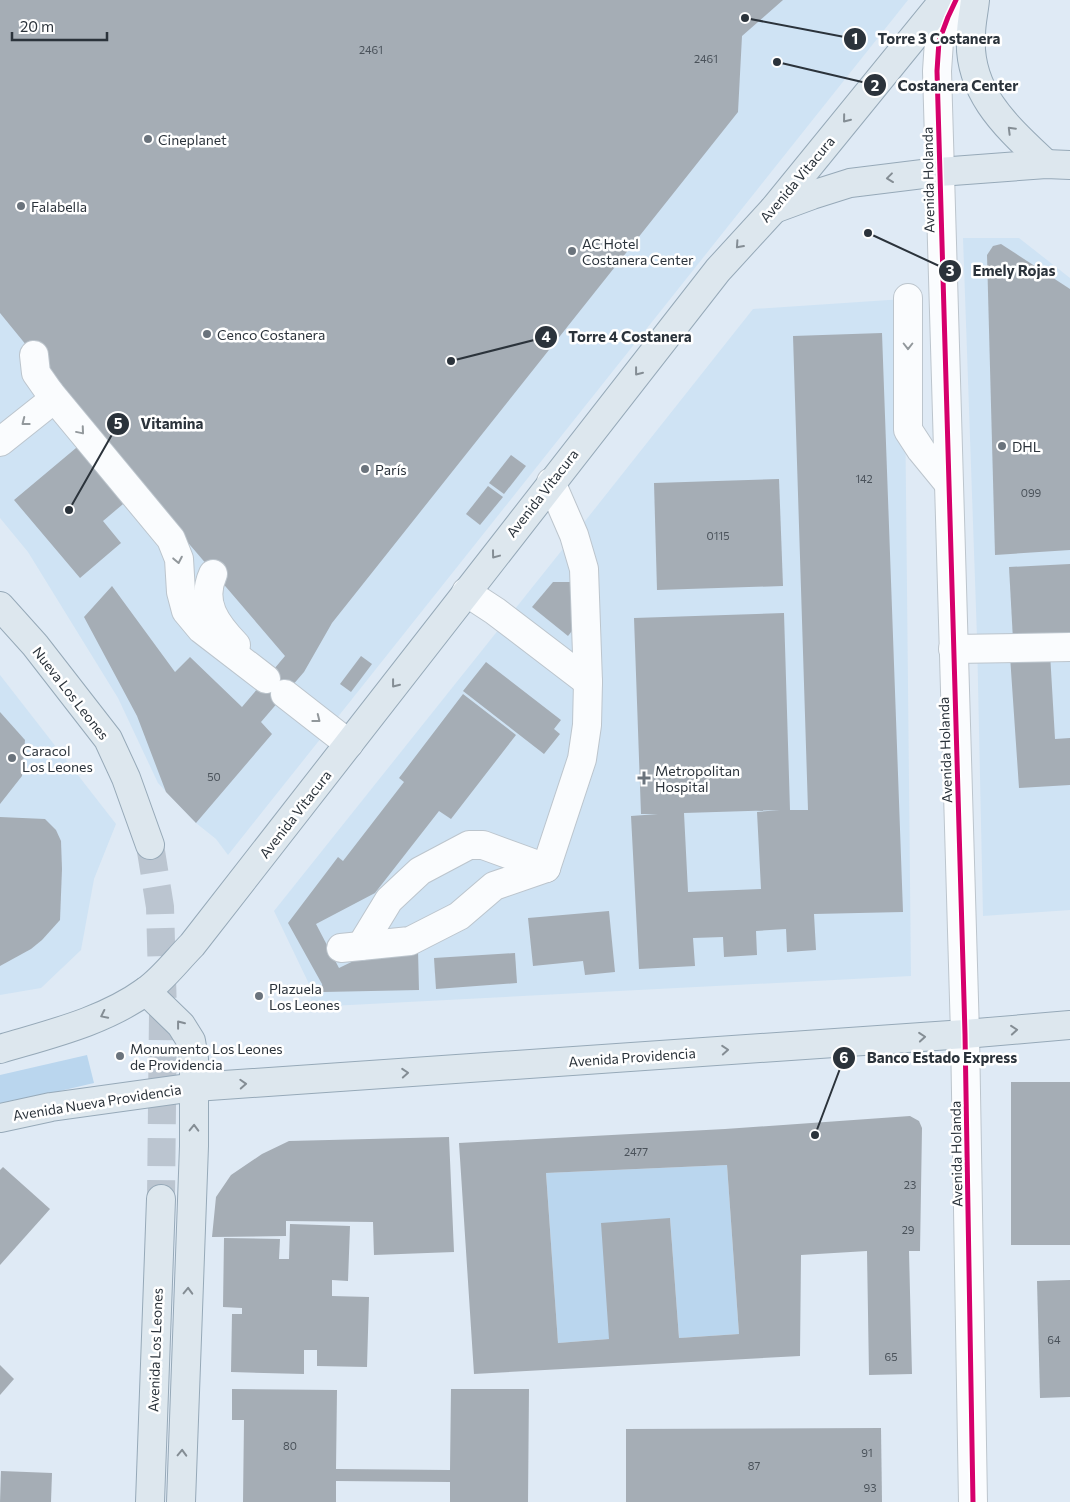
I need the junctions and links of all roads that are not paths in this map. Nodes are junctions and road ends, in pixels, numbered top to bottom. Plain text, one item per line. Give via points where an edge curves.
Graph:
1 (944, 0) edge
2 (956, 0) edge
3 (975, 0) edge
4 (1058, 165) edge
5 (939, 172) junction
6 (773, 210) junction
7 (908, 298) dead end
8 (34, 354) dead end
9 (50, 394) junction
10 (0, 442) edge
11 (551, 482) junction
12 (948, 483) junction
13 (214, 574) dead end
14 (466, 592) junction
15 (0, 606) edge
16 (1070, 647) edge
17 (953, 650) junction
18 (588, 682) junction
19 (275, 686) junction
20 (349, 744) junction
21 (150, 844) tunnel mouth
22 (546, 868) junction
23 (146, 991) junction
24 (1070, 1025) edge
25 (965, 1034) junction
26 (0, 1049) edge
27 (195, 1087) junction
28 (0, 1118) edge
29 (161, 1199) tunnel mouth
30 (150, 1502) edge
31 (181, 1502) edge
32 (973, 1502) edge

1 -> 6 main road, Avenida Vitacura
2 - 5 street, Avenida Holanda via 940,41 937,71
4 -> 3 main road via 1004,124 984,94 971,49
4 - 5 main road
5 -> 6 main road via 850,183
5 - 12 street, Avenida Holanda
6 -> 11 main road, Avenida Vitacura via 718,270
7 -> 12 street via 908,430
8 - 9 street via 36,373
9 -> 10 street via 49,403
9 -> 19 street via 171,539 179,559 186,611 201,629
11 -> 14 main road, Avenida Vitacura
11 - 18 street via 574,535 584,569
12 - 17 street, Avenida Holanda
13 - 19 street via 209,583 209,606 218,623
14 - 18 street
14 -> 20 main road, Avenida Vitacura
15 - 21 main road, Nueva Los Leones via 108,739
16 - 17 street
17 - 25 street, Avenida Holanda
18 - 22 street via 582,759
19 -> 20 street
20 - 23 main road, Avenida Vitacura via 210,923
22 - 22 street via 494,886 459,916 410,941 351,947 389,900 420,871 469,845 482,845
23 -> 26 main road via 90,1022
27 -> 23 main road via 191,1041 181,1025
25 -> 24 main road, Avenida Providencia
27 -> 25 main road, Avenida Providencia
25 - 32 street, Avenida Holanda
27 - 28 main road, Avenida Nueva Providencia via 90,1101
31 -> 27 main road
29 - 30 main road, Avenida Los Leones

